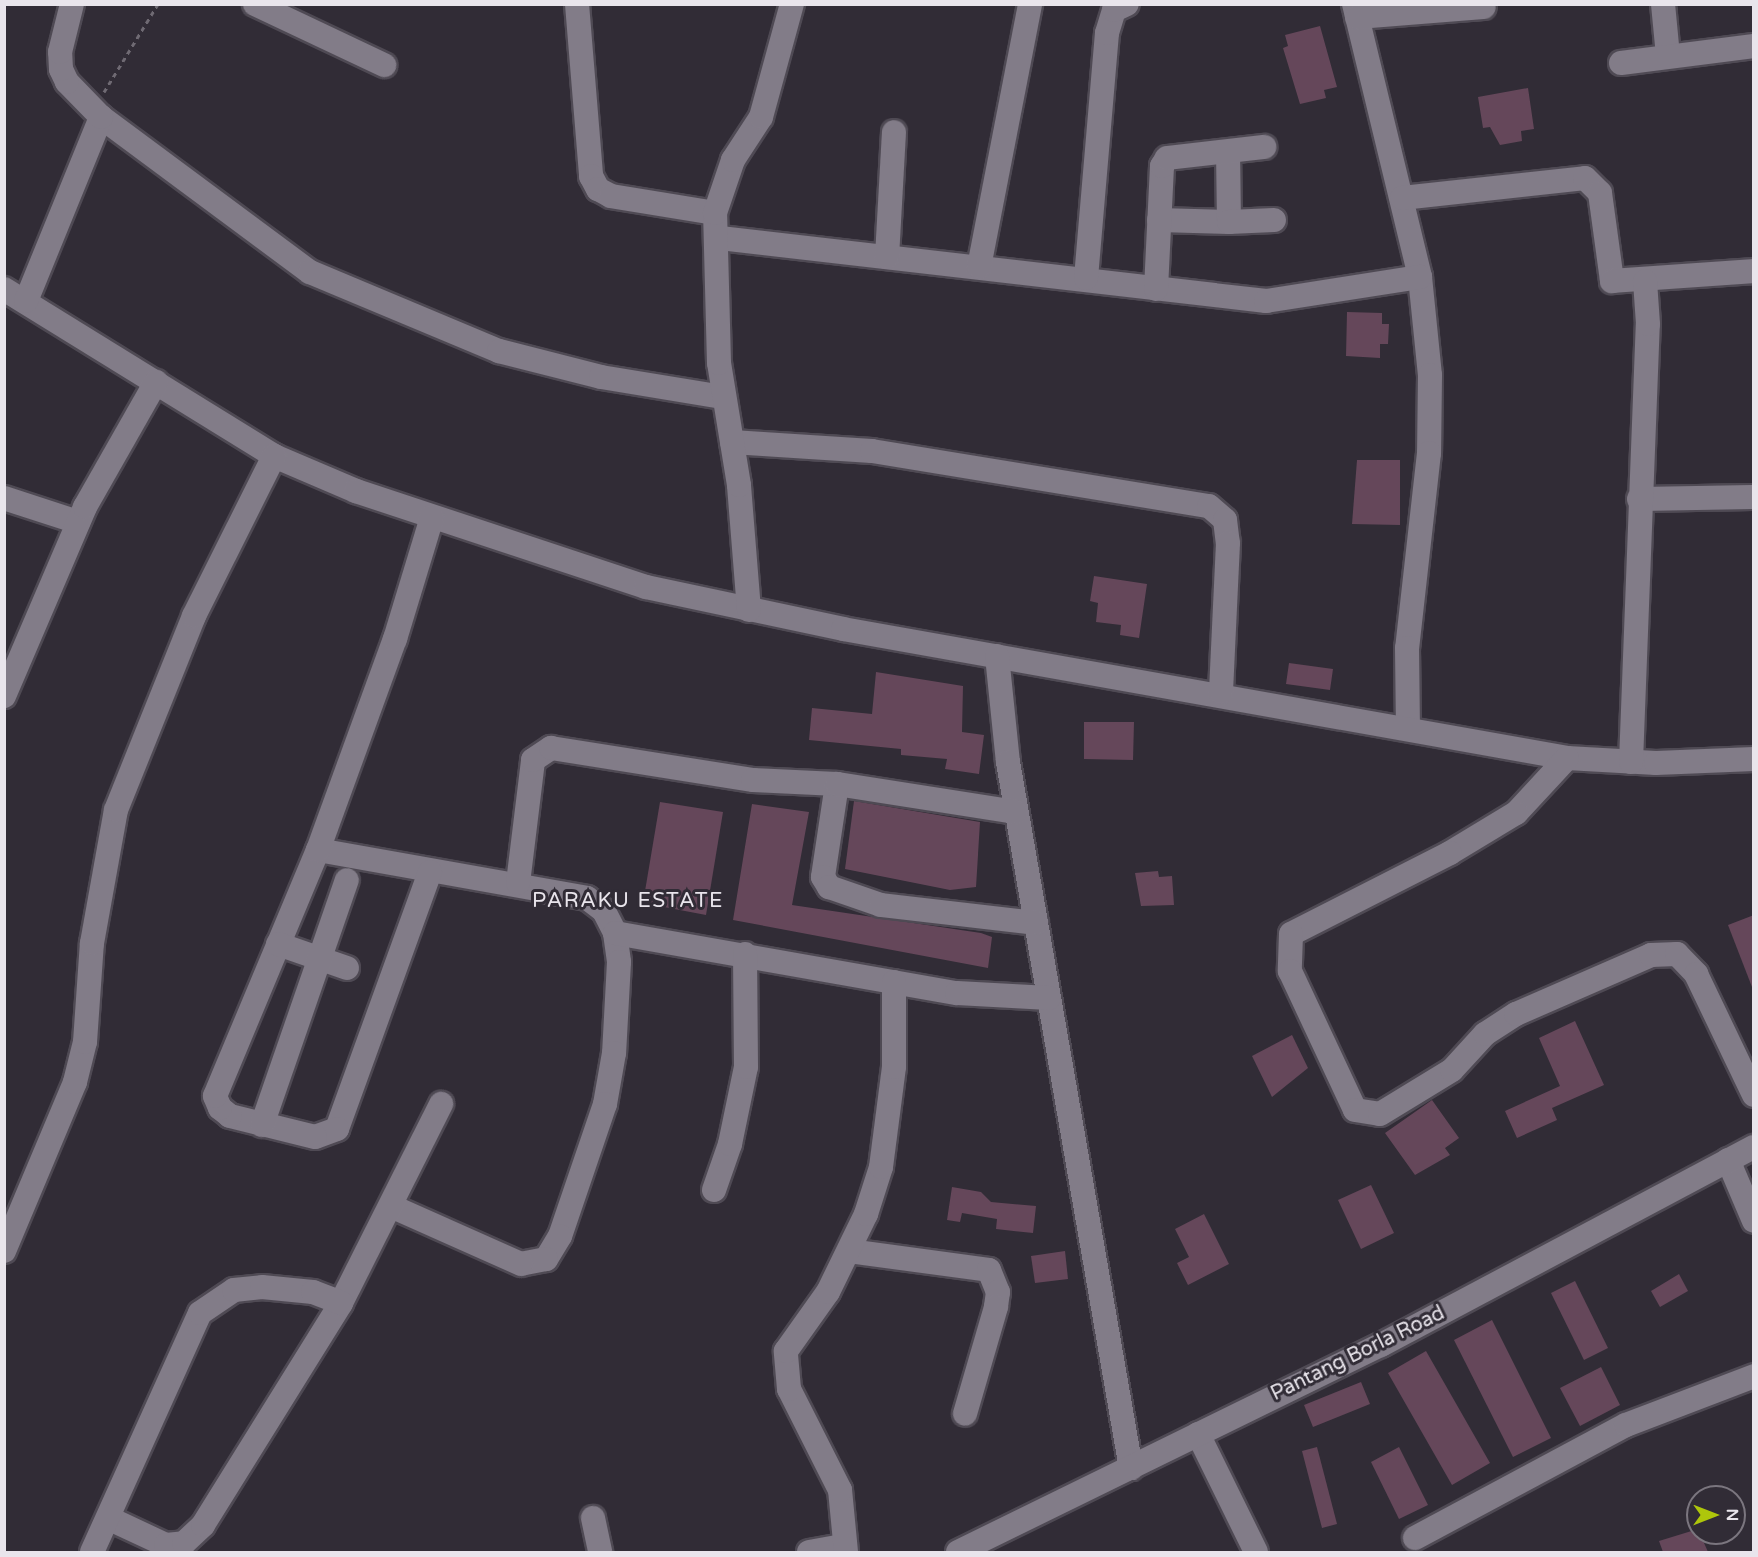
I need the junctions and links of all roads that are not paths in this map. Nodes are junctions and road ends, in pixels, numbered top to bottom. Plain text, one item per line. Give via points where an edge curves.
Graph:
1 (72, 4) edge
2 (255, 4) edge
3 (577, 4) edge
4 (792, 4) edge
5 (1030, 4) edge
6 (1127, 4) edge
7 (1663, 4) edge
8 (1484, 7) dead end
9 (1356, 11) edge
10 (1754, 46) edge
11 (1668, 56) junction
12 (1621, 63) dead end
13 (384, 65) dead end
14 (98, 113) junction
15 (894, 132) dead end
16 (1264, 147) dead end
17 (1228, 153) junction
18 (1402, 198) junction
19 (715, 213) junction
20 (1159, 220) junction
21 (1274, 220) dead end
22 (1229, 222) junction
23 (720, 238) junction
24 (887, 257) junction
25 (979, 267) junction
26 (1754, 271) edge
27 (1420, 277) junction
28 (1086, 278) junction
29 (1645, 281) junction
30 (4, 289) edge
31 (1156, 289) junction
32 (26, 300) junction
33 (156, 382) junction
34 (723, 397) junction
35 (732, 442) junction
36 (274, 456) junction
37 (1754, 497) edge
38 (4, 498) edge
39 (1639, 499) junction
40 (432, 517) junction
41 (78, 522) junction
42 (749, 610) junction
43 (997, 656) junction
44 (1221, 692) junction
45 (4, 696) edge
46 (1408, 728) junction
47 (1567, 758) junction
48 (1754, 759) edge
49 (1631, 762) junction
50 (837, 784) junction
51 (1016, 812) junction
52 (318, 850) junction
53 (430, 872) junction
54 (347, 880) dead end
55 (518, 883) junction
56 (1036, 923) junction
57 (615, 933) junction
58 (278, 944) junction
59 (745, 954) junction
60 (318, 958) junction
61 (347, 968) dead end
62 (894, 982) junction
63 (1049, 998) junction
64 (1754, 1095) edge
65 (441, 1104) dead end
66 (262, 1125) junction
67 (1754, 1147) edge
68 (1728, 1160) junction
69 (714, 1190) dead end
70 (390, 1206) junction
71 (1754, 1221) edge
72 (4, 1251) edge
73 (849, 1251) junction
74 (341, 1303) junction
75 (1754, 1376) edge
76 (965, 1414) dead end
77 (1198, 1434) junction
78 (1131, 1468) junction
79 (108, 1518) junction
80 (593, 1518) dead end
81 (1415, 1538) dead end
82 (844, 1549) edge
83 (973, 1549) edge
84 (92, 1552) edge
85 (600, 1552) edge
86 (809, 1552) edge
87 (1256, 1552) edge

1 - 14 street via 60,52 61,69 67,82
2 - 13 street
3 - 19 street via 591,176 598,189 611,196
4 - 19 street via 761,117 733,160
5 - 25 street
6 - 28 street via 1114,10 1107,33
7 - 11 street
8 - 9 street
9 - 18 street
10 - 11 street
11 - 12 street
14 - 32 street
14 - 34 street via 310,272 499,351 601,377
15 - 24 street
16 - 17 street
17 - 20 street via 1167,158
17 - 22 street
18 - 27 street
18 - 29 street via 1585,178 1600,193 1612,281
19 - 23 street
20 - 22 street
20 - 31 street
21 - 22 street
23 - 24 street
23 - 34 street
24 - 25 street
25 - 28 street
26 - 29 street
27 - 31 street via 1345,285 1290,300
27 - 46 street via 1430,375 1429,453 1407,648
28 - 31 street
29 - 39 street via 1648,324
30 - 32 street
32 - 33 street
33 - 36 street
33 - 41 street
34 - 35 street
35 - 42 street
35 - 44 street via 872,451 1209,506 1224,520 1228,543
36 - 40 street
36 - 72 street via 194,616 116,810 92,943 85,1042 75,1082
37 - 39 street
38 - 41 street
39 - 49 street
40 - 42 street via 646,587
40 - 52 street via 395,639
41 - 45 street
42 - 43 street
43 - 44 street
43 - 51 street
44 - 46 street
46 - 47 street
47 - 49 street
47 - 64 street via 1516,813 1450,853 1291,934 1290,971 1355,1110 1380,1114 1452,1070 1485,1034 1516,1014 1651,955 1677,954 1696,974
48 - 49 street
50 - 51 street
50 - 55 street via 753,780 551,748 533,760
50 - 56 street via 823,877 829,887 881,905
51 - 56 street
52 - 53 street
52 - 58 street
53 - 55 street
53 - 66 street via 337,1129 315,1137
54 - 60 street
55 - 57 street via 596,902
56 - 63 street
57 - 59 street
57 - 70 street via 615,1031 605,1104 560,1236 546,1259 521,1264
58 - 60 street
58 - 66 street via 215,1096 230,1116
59 - 62 street
59 - 69 street via 746,1067 730,1144
60 - 61 street
60 - 66 street
62 - 63 street via 1007,1000
62 - 73 street via 894,1067 881,1167
63 - 78 street
65 - 70 street
67 - 68 street, Pantang Borla Road
68 - 71 street
68 - 77 street, Pantang Borla Road via 1549,1258
70 - 74 street
73 - 76 street via 989,1270 998,1292 996,1308
73 - 82 street via 786,1352 784,1369 789,1389 840,1490
74 - 79 street via 203,1525 184,1543 147,1540
74 - 79 street via 313,1292 262,1287 234,1290 200,1313
75 - 81 street via 1626,1425
77 - 78 street, Pantang Borla Road
77 - 87 street
78 - 83 street, Pantang Borla Road
79 - 84 street
80 - 85 street
82 - 86 street

